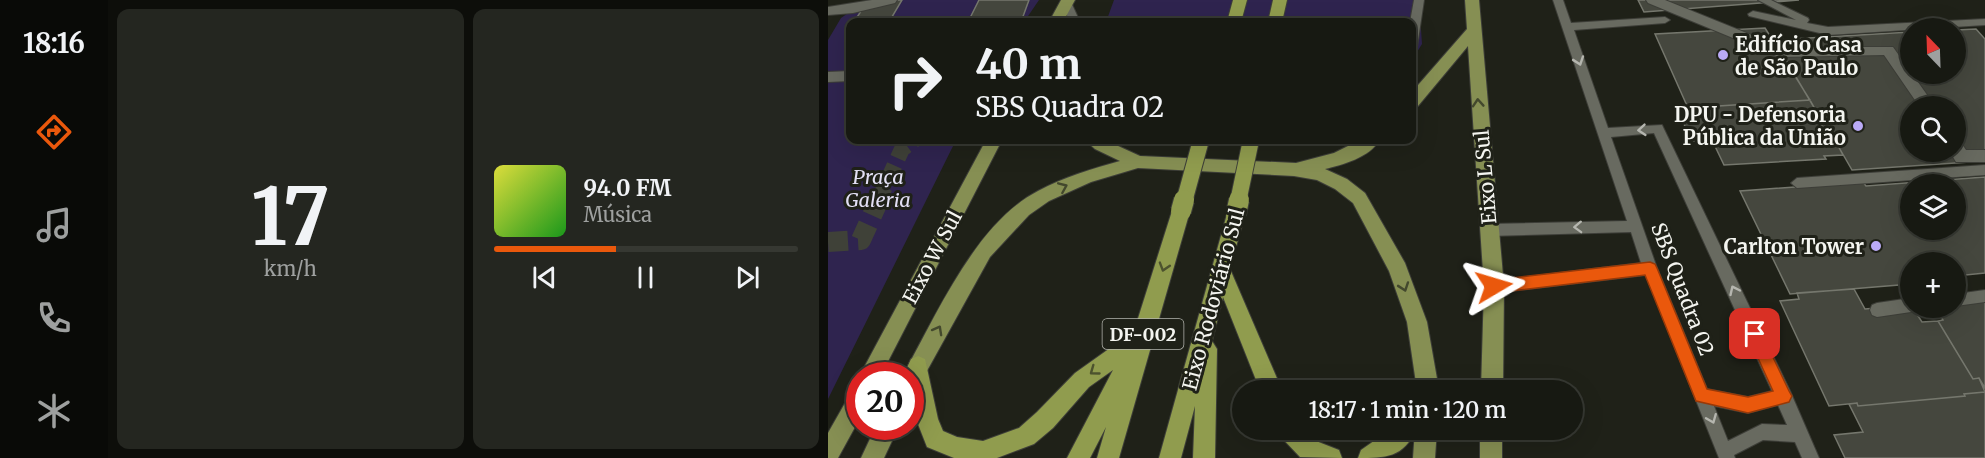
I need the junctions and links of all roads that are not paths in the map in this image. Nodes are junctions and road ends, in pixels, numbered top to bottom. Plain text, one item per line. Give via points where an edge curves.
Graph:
1 (890, 0) edge
2 (1240, 0) edge
3 (1280, 0) edge
4 (1419, 0) edge
5 (1472, 0) edge
6 (1571, 0) edge
7 (1653, 0) edge
8 (1763, 0) edge
9 (1067, 1) edge
10 (1559, 3) edge
11 (828, 11) edge
12 (1753, 14) dead end
13 (1058, 18) edge
14 (1073, 18) edge
15 (1235, 18) edge
16 (1276, 18) edge
17 (1416, 20) edge
18 (1665, 20) dead end
19 (1985, 22) edge
20 (1568, 27) junction
21 (1473, 31) junction
22 (1828, 31) junction
23 (846, 76) edge
24 (828, 77) edge
25 (1921, 96) edge
26 (1416, 97) edge
27 (1604, 133) junction
28 (992, 144) edge
29 (1098, 144) edge
30 (1200, 144) edge
31 (1250, 144) edge
32 (1366, 144) edge
33 (1985, 156) edge
34 (1966, 157) edge
35 (1138, 162) junction
36 (1294, 169) junction
37 (1985, 170) edge
38 (1797, 183) dead end
39 (1636, 226) junction
40 (1489, 230) junction
41 (1650, 268) junction
42 (1221, 269) junction
43 (1494, 286) junction
44 (1985, 296) edge
45 (1966, 299) edge
46 (1900, 307) edge
47 (1877, 310) dead end
48 (1208, 320) junction
49 (1142, 337) junction
50 (877, 362) edge
51 (921, 362) edge
52 (1267, 380) edge
53 (1426, 380) edge
54 (1492, 380) edge
55 (1702, 396) junction
56 (1784, 396) junction
57 (924, 409) edge
58 (846, 422) edge
59 (1801, 434) junction
60 (881, 440) edge
61 (1299, 440) edge
62 (1394, 440) edge
63 (1425, 440) edge
64 (1491, 440) edge
65 (1726, 454) edge
66 (828, 455) edge
67 (872, 458) edge
68 (1078, 458) edge
69 (1108, 458) edge
70 (1170, 458) edge
71 (1204, 458) edge
72 (1330, 458) edge
73 (1369, 458) edge
74 (1424, 458) edge
75 (1491, 458) edge
76 (1811, 458) edge

1 - 11 street
2 - 15 highway
3 - 16 highway
4 - 17 lane
5 - 21 main road, Eixo L Sul
6 - 10 lane
7 - 25 street via 1779,52 1888,50
8 - 22 lane
9 - 13 main road
9 - 14 lane
10 - 20 lane, SBS Quadra 02
12 - 22 lane
18 - 20 lane
19 - 22 lane
20 -> 27 lane, SBS Quadra 02
21 - 26 main road
40 -> 21 main road, Eixo L Sul
23 - 24 street
27 - 39 lane, SBS Quadra 02
56 -> 27 lane, SBS Quadra 02 via 1658,128
28 - 50 main road, Eixo W Sul
29 - 35 main road
30 -> 49 highway, DF-002, bridge
31 - 42 highway, Eixo Rodoviário Sul / DF-002, bridge
32 - 36 main road via 1334,162
33 - 34 street
35 - 36 main road
51 -> 35 main road via 983,251 1023,210 1043,196 1086,177
36 -> 53 main road via 1320,174 1359,198 1398,269 1417,322
37 - 38 lane
39 -> 40 lane
39 - 41 lane, SBS Quadra 02
40 - 43 main road, Eixo L Sul
41 - 43 lane
41 - 55 lane, SBS Quadra 02
42 - 48 highway, Eixo Rodoviário Sul / DF-002
42 - 52 highway
43 - 54 main road, Eixo L Sul
44 - 45 lane
46 - 47 lane
48 - 70 highway, Eixo Rodoviário Sul / DF-002
48 - 71 highway
49 -> 57 highway via 1082,380 1026,436 983,452 935,439
49 - 68 highway
49 - 69 highway, DF-002
55 - 56 lane via 1748,405
55 -> 65 lane, SBS Quadra 02
56 - 59 lane, SBS Quadra 02
58 - 66 main road
59 - 65 lane via 1762,432
59 - 76 lane, SBS Quadra 02
60 - 67 main road
61 - 72 highway via 1308,449
62 - 73 highway
63 - 74 main road
64 - 75 main road

